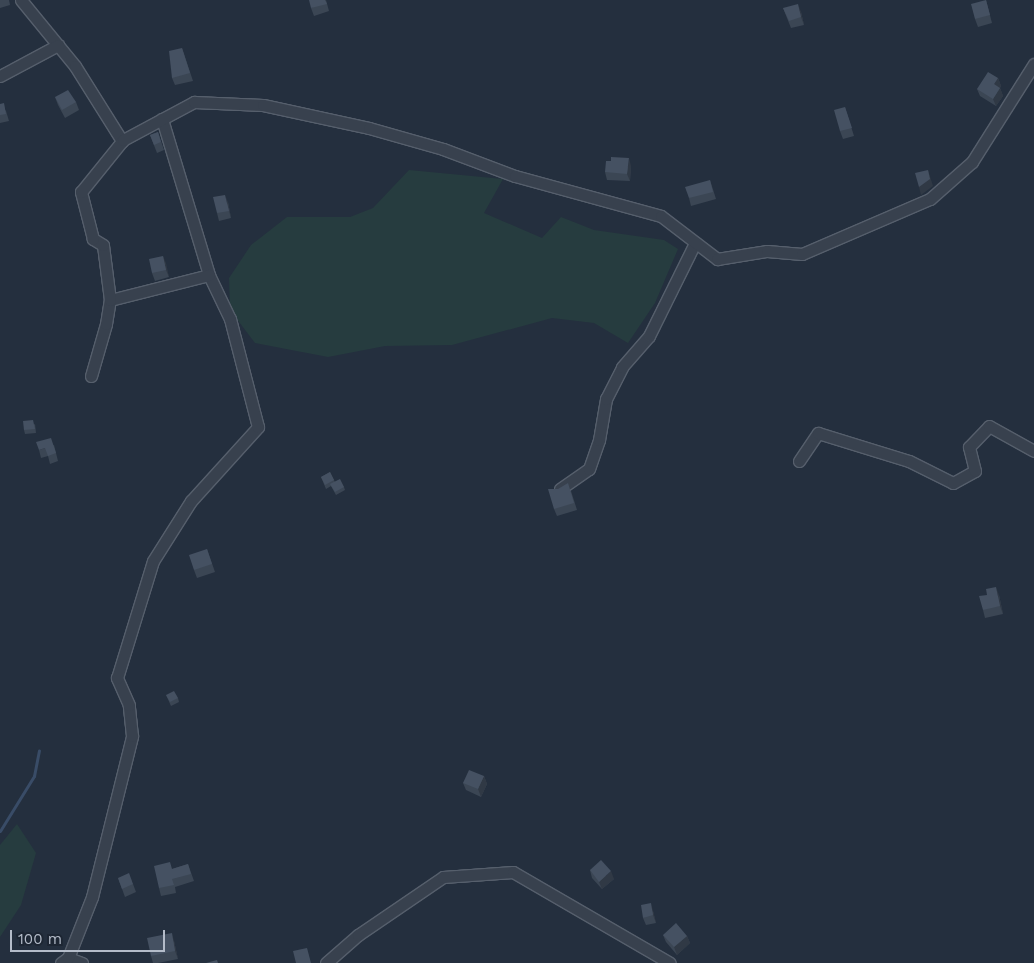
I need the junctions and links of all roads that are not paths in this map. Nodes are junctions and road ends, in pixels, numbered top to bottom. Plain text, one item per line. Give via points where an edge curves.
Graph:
1 (21, 0) edge
2 (58, 45) junction
3 (1034, 64) edge
4 (0, 76) edge
5 (162, 119) junction
6 (122, 141) junction
7 (695, 243) junction
8 (209, 275) junction
9 (110, 300) junction
10 (91, 376) dead end
11 (1034, 451) edge
12 (798, 461) dead end
13 (560, 489) edge
14 (64, 960) edge
15 (82, 963) edge
16 (326, 963) edge
17 (670, 963) edge

1 - 2 street
2 - 4 street
2 - 6 street
3 - 7 street via 972,162 930,199 802,254 767,251 717,258
5 - 6 street
5 - 7 street via 194,102 263,106 369,128 443,149 515,176 661,216
5 - 8 street
6 - 9 street via 81,192 93,239 103,246
7 - 13 street via 649,336 622,366 606,399 599,440 589,469
8 - 9 street
8 - 14 street via 230,320 258,427 191,501 153,561 117,678 129,705 132,736 92,897
9 - 10 street
11 - 12 street via 989,426 969,447 975,471 953,483 908,461 818,434
14 - 15 street
16 - 17 street via 358,936 443,877 513,872

